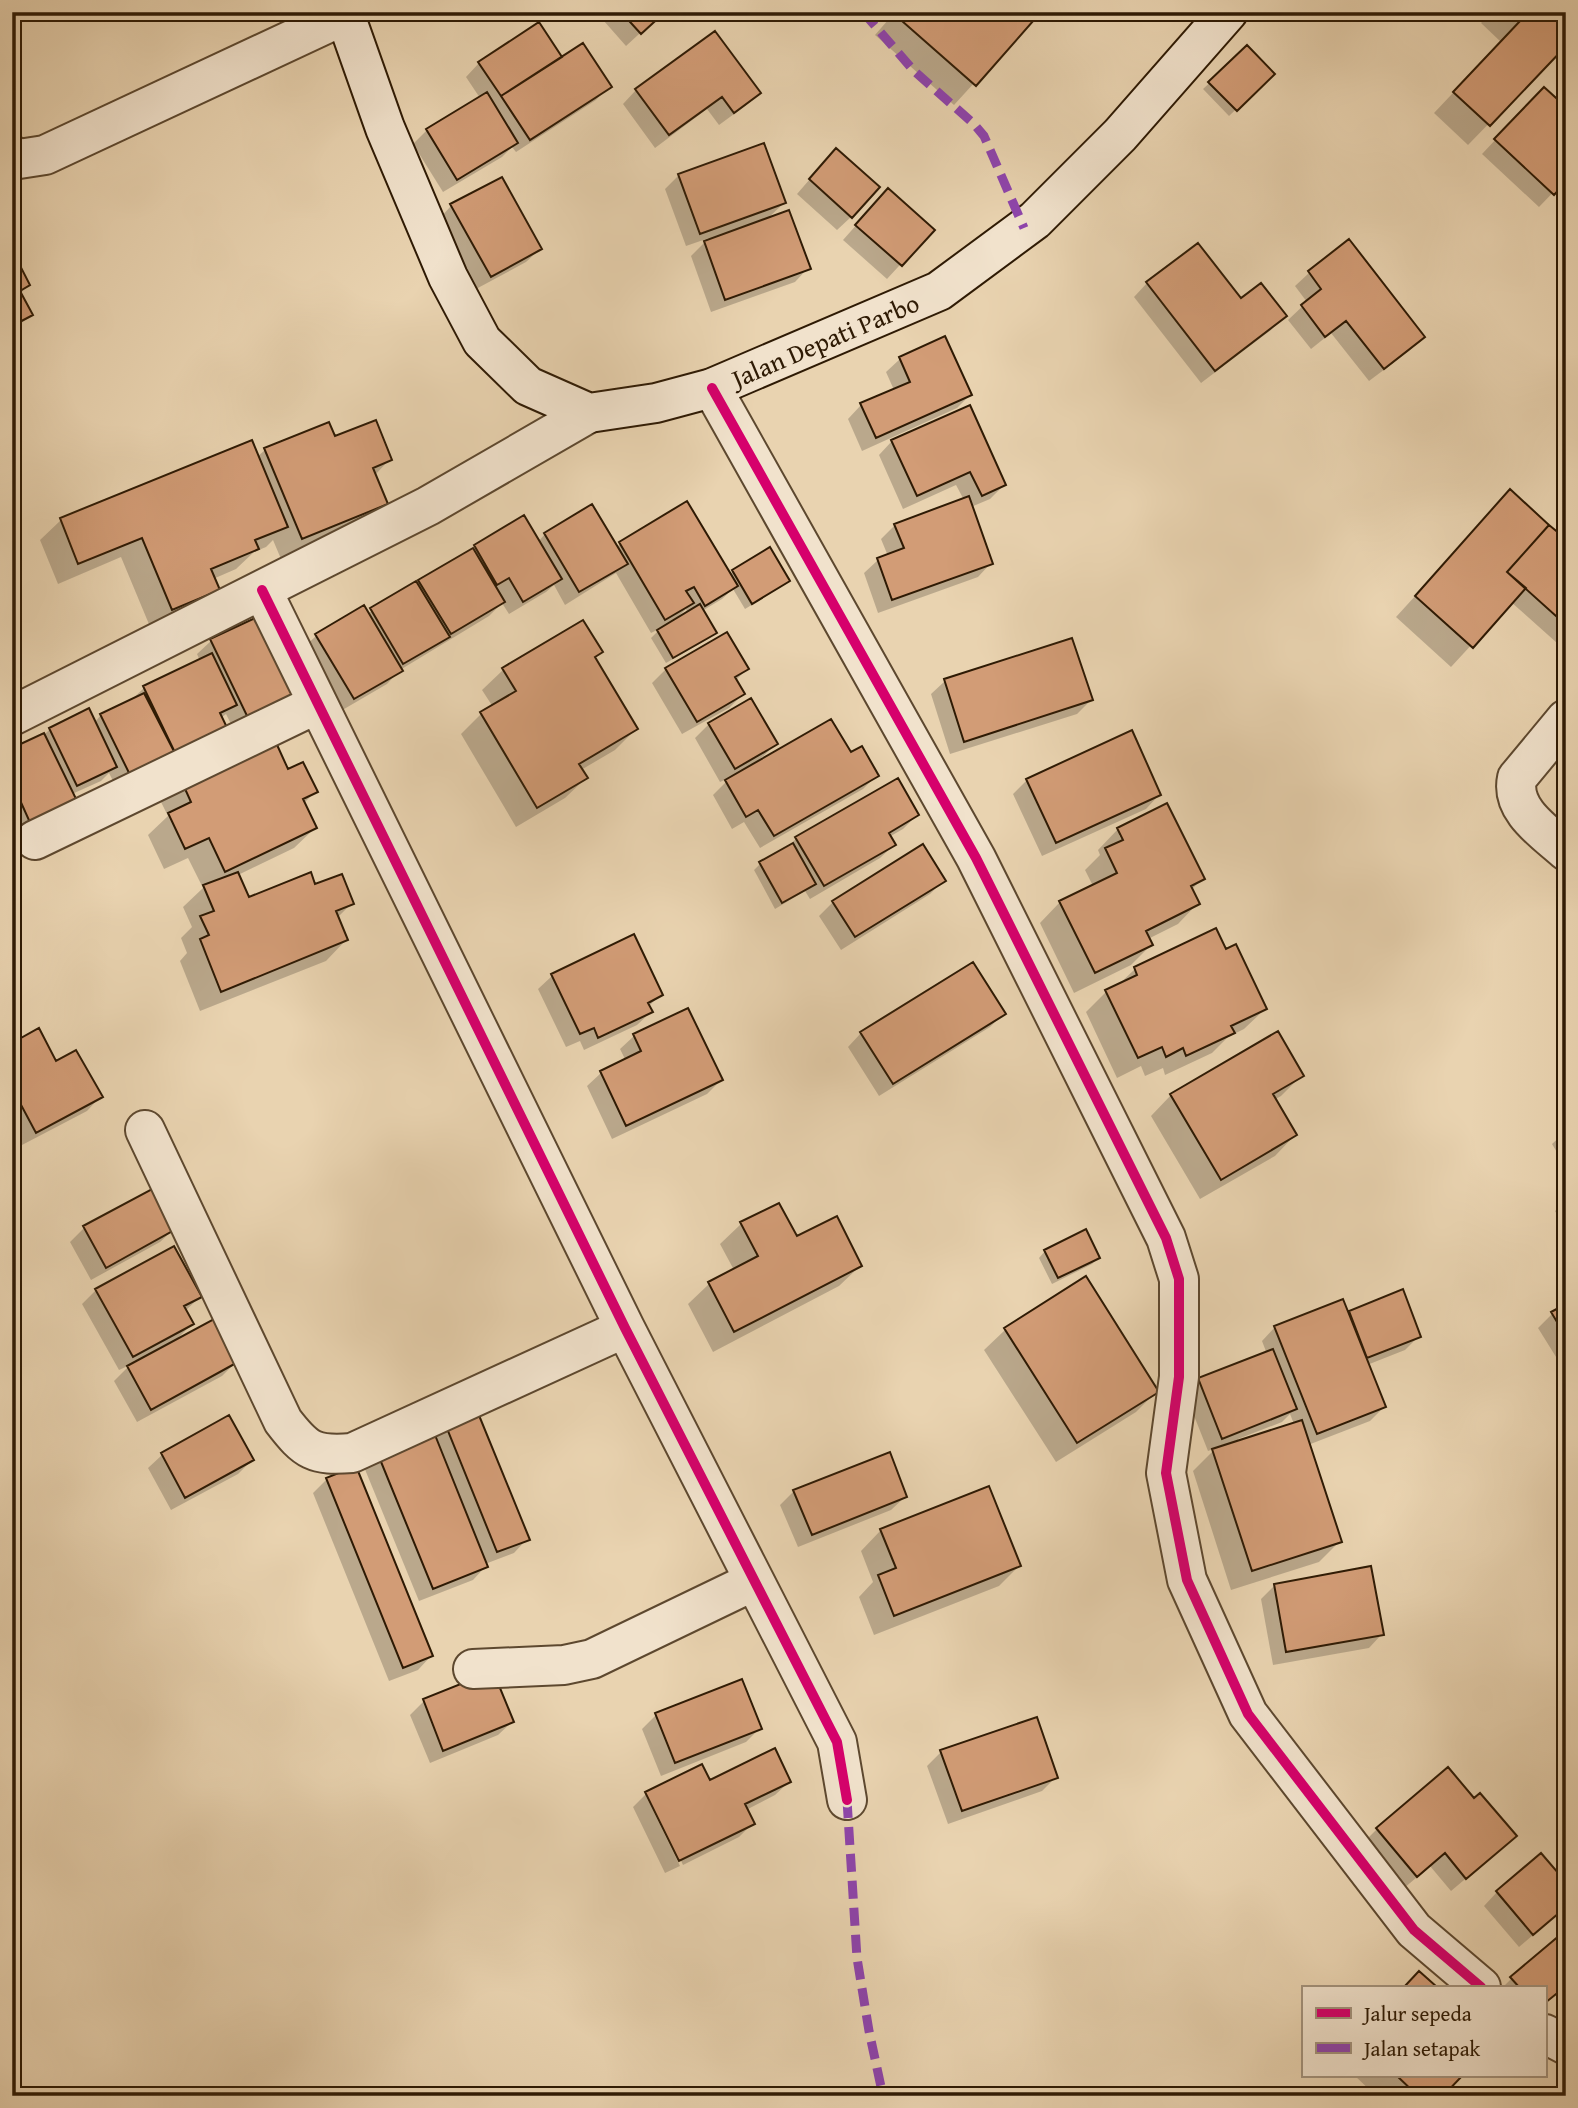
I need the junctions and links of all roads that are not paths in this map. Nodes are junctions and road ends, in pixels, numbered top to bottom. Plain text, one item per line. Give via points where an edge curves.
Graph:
1 (1227, 12) edge
2 (344, 14) edge
3 (12, 155) edge
4 (712, 388) junction
5 (589, 413) junction
6 (262, 590) junction
7 (317, 704) junction
8 (12, 716) edge
9 (1566, 719) edge
10 (36, 840) dead end
11 (1566, 851) edge
12 (145, 1130) dead end
13 (625, 1328) junction
14 (754, 1581) junction
15 (473, 1669) dead end
16 (847, 1800) dead end
17 (1480, 1986) edge
18 (1546, 2035) edge
19 (1566, 2045) edge

1 - 4 street, Jalan Depati Parbo via 1120,135 1035,220 950,283
2 - 3 street via 45,155 19,159
2 - 5 street via 385,128 448,277 482,341 528,386
4 - 5 street, Jalan Depati Parbo via 656,403
4 - 17 street via 976,858 1166,1238 1179,1279 1179,1377 1166,1473 1187,1580 1248,1714 1414,1930
5 - 6 street via 428,506
6 - 7 street
6 - 8 street
7 - 10 street
7 - 13 street
9 - 11 street via 1517,778 1515,788 1531,819
12 - 13 street via 283,1421 312,1450 330,1455 352,1453
13 - 14 street
14 - 15 street via 592,1660
14 - 16 street via 837,1742
18 - 19 street

